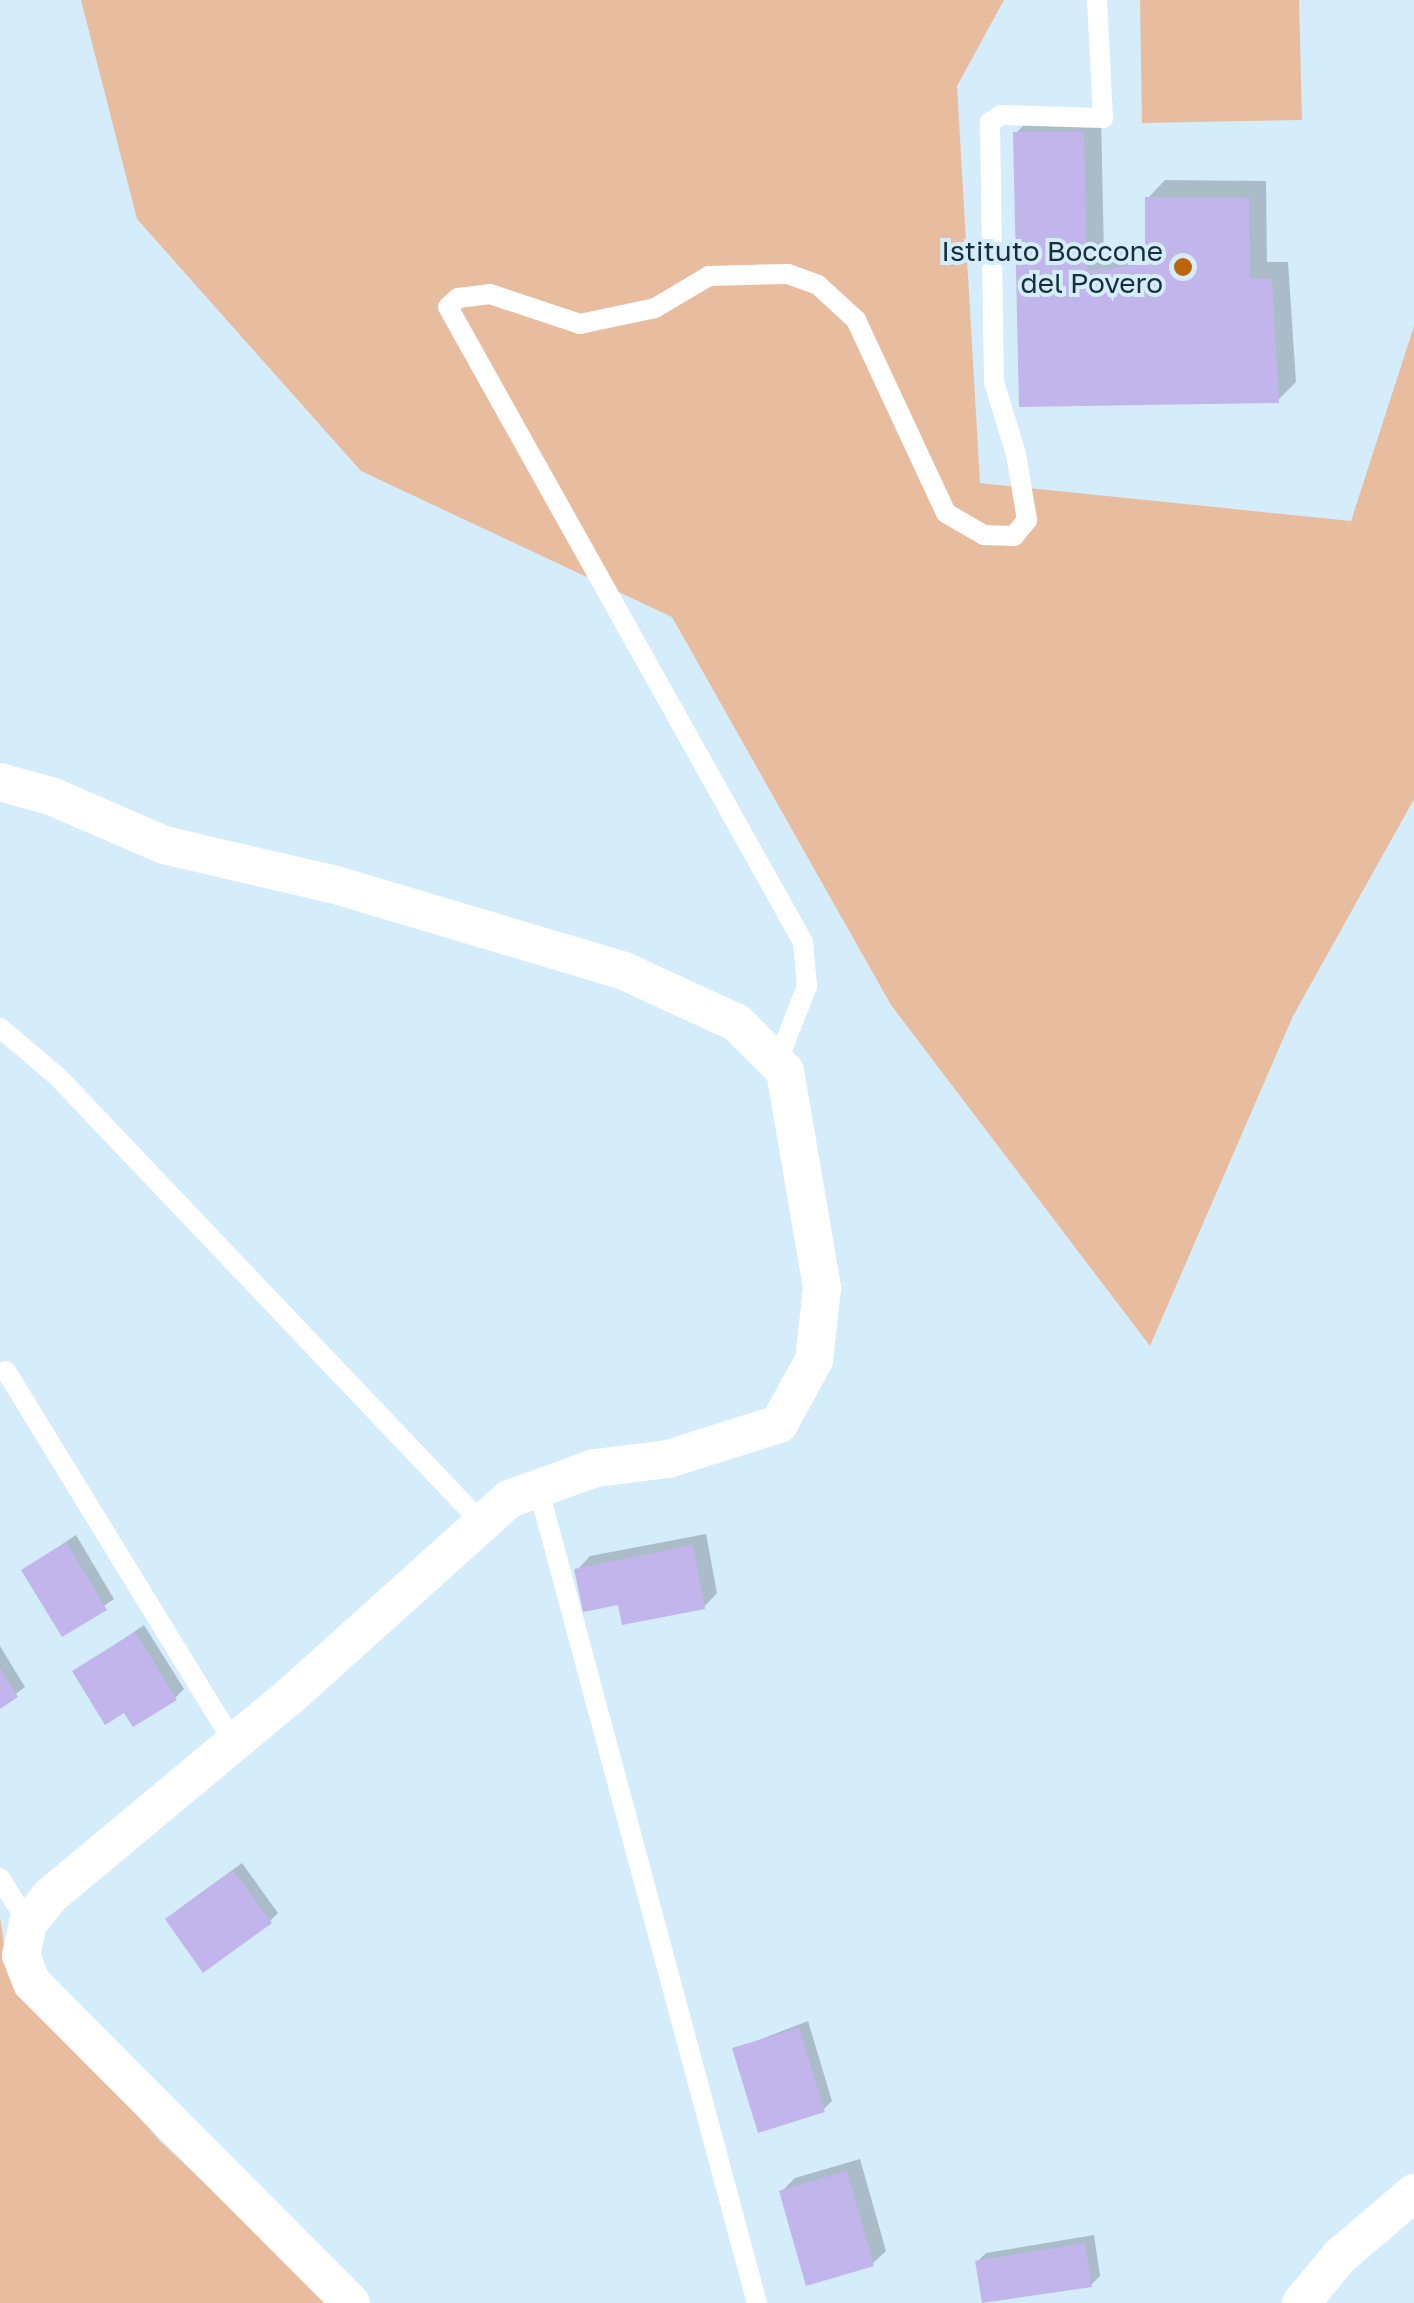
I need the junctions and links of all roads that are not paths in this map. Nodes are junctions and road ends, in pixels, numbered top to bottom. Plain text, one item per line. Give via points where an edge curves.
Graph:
1 (1097, 0) edge
2 (0, 782) edge
3 (0, 1028) edge
4 (777, 1063) junction
5 (6, 1371) dead end
6 (538, 1488) junction
7 (481, 1522) junction
8 (234, 1743) junction
9 (0, 1878) edge
10 (28, 1923) junction
11 (1414, 2194) edge
12 (351, 2303) edge
13 (757, 2303) edge
14 (1301, 2303) edge

1 - 4 lane via 1103,118 1001,115 990,122 994,382 1027,520 1014,536 984,536 946,513 856,320 818,285 788,274 709,276 655,308 580,324 490,294 458,298 448,307 804,942 806,986
2 - 4 street via 51,796 164,845 336,885 624,971 737,1023
3 - 7 lane via 57,1076
4 - 6 street via 785,1072 822,1288 814,1360 779,1424 668,1460 595,1468
5 - 8 lane
6 - 7 street via 509,1499
6 - 13 lane
7 - 8 street
8 - 10 street via 51,1896
9 - 10 lane
10 - 12 street via 21,1955 32,1983
11 - 14 street via 1339,2256

